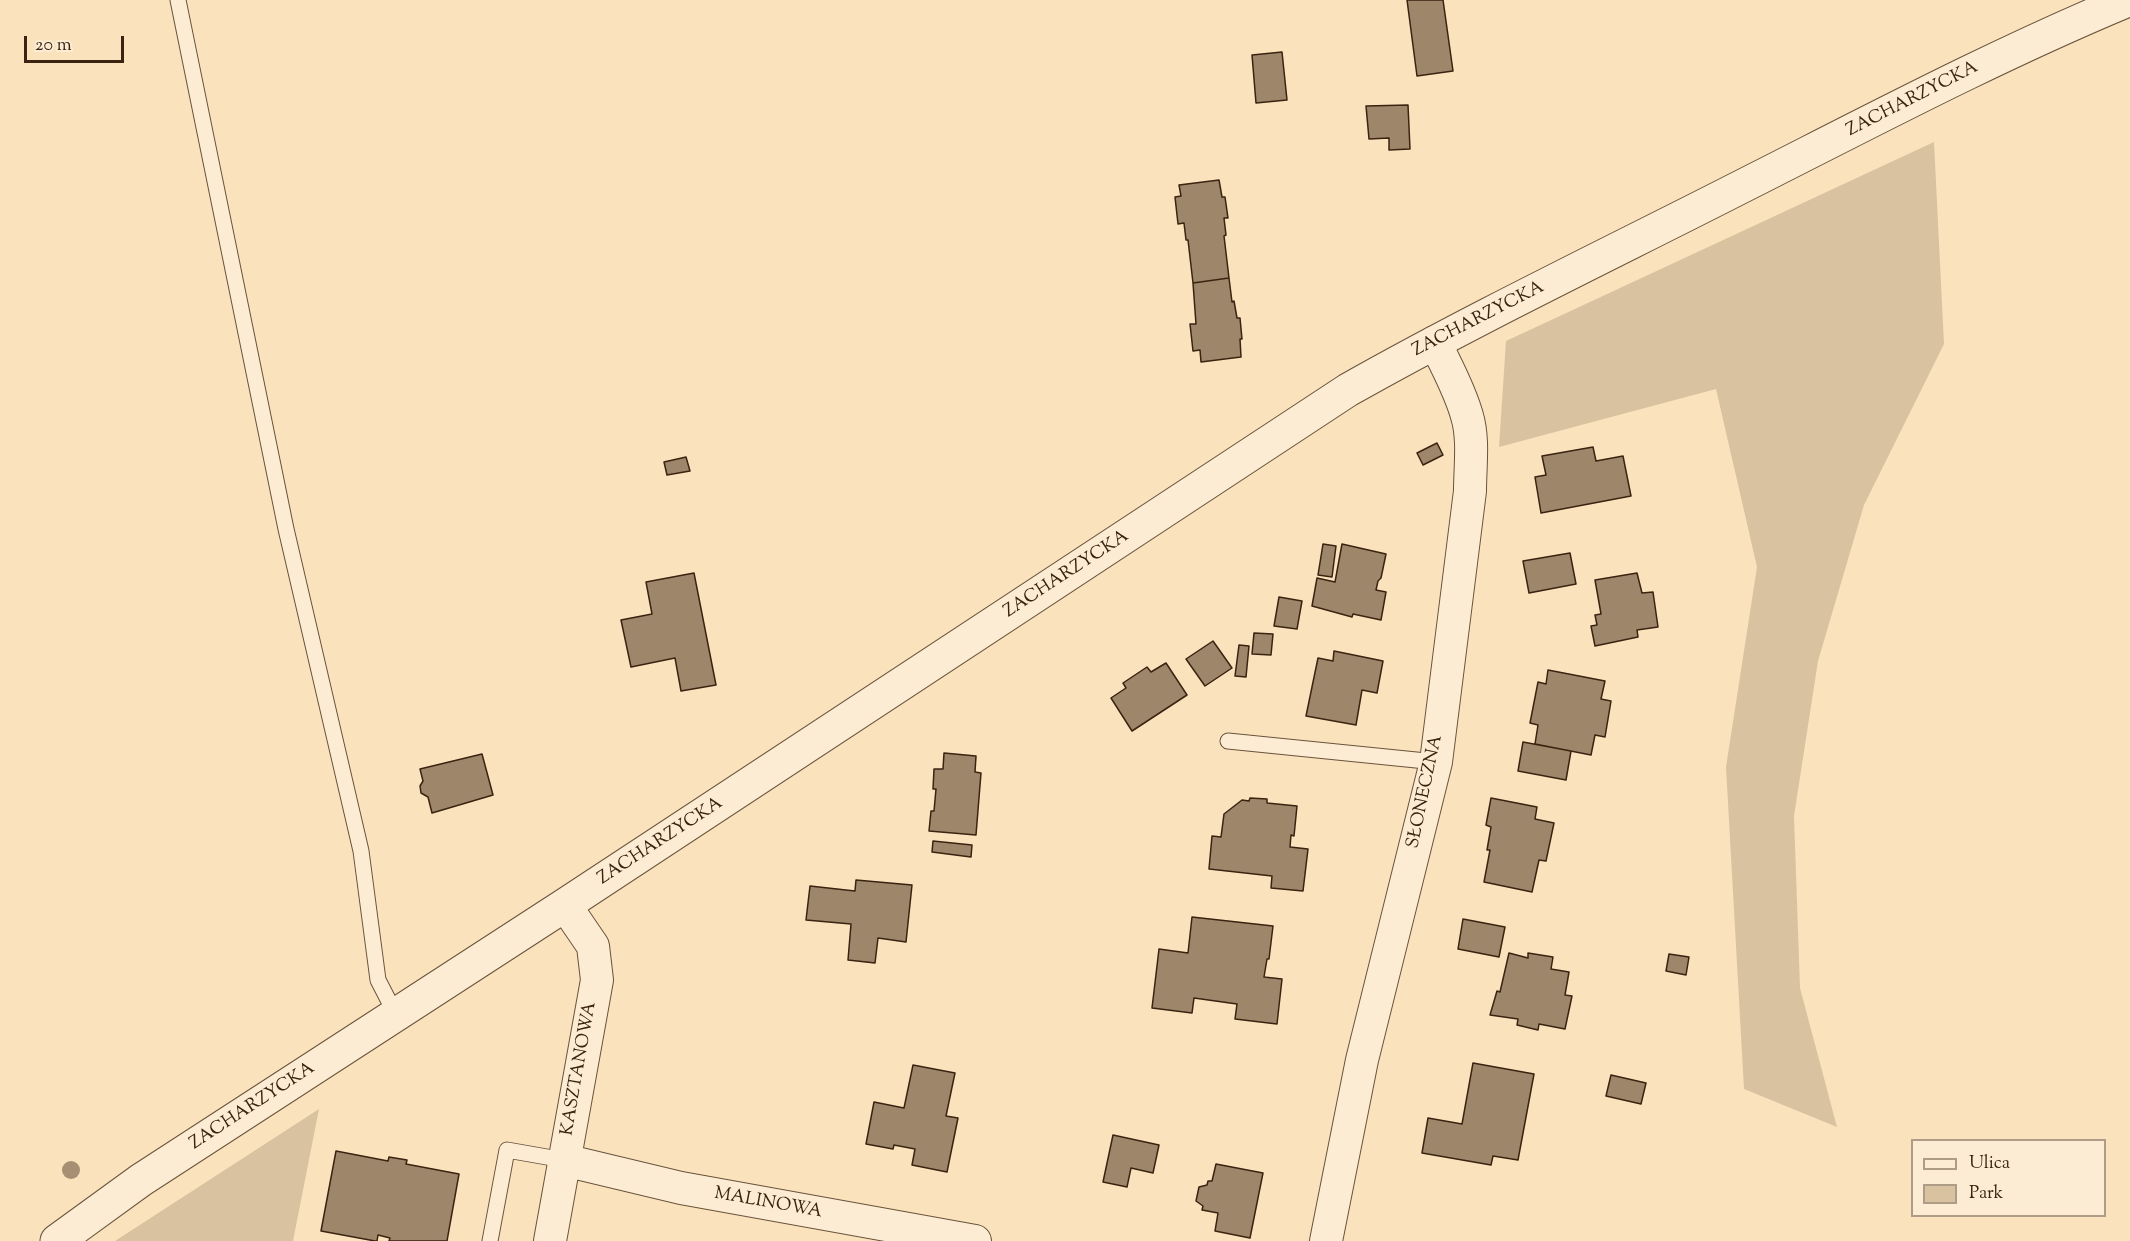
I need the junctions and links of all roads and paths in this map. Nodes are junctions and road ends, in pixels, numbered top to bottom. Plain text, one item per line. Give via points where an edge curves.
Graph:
1 (178, 0) edge
2 (2128, 0) edge
3 (1435, 342) junction
4 (1228, 741) dead end
5 (1436, 762) junction
6 (565, 905) junction
7 (396, 1015) junction
8 (564, 1160) junction
9 (57, 1241) edge
10 (490, 1241) edge
11 (550, 1241) edge
12 (975, 1241) edge
13 (1326, 1241) edge

1 - 7 lane via 286,529 361,851 378,980
2 - 3 street, ZACHARZYCKA via 1947,82
3 - 5 street, SŁONECZNA via 1468,417 1471,450 1470,492
3 - 6 street, ZACHARZYCKA via 1348,390
4 - 5 lane
5 - 13 street, SŁONECZNA via 1362,1060
6 - 7 street, ZACHARZYCKA
6 - 8 street, KASZTANOWA via 593,946 597,980
7 - 9 street, ZACHARZYCKA via 141,1180
8 - 10 lane via 507,1150
8 - 11 street, KASZTANOWA
8 - 12 street, MALINOWA via 681,1188

